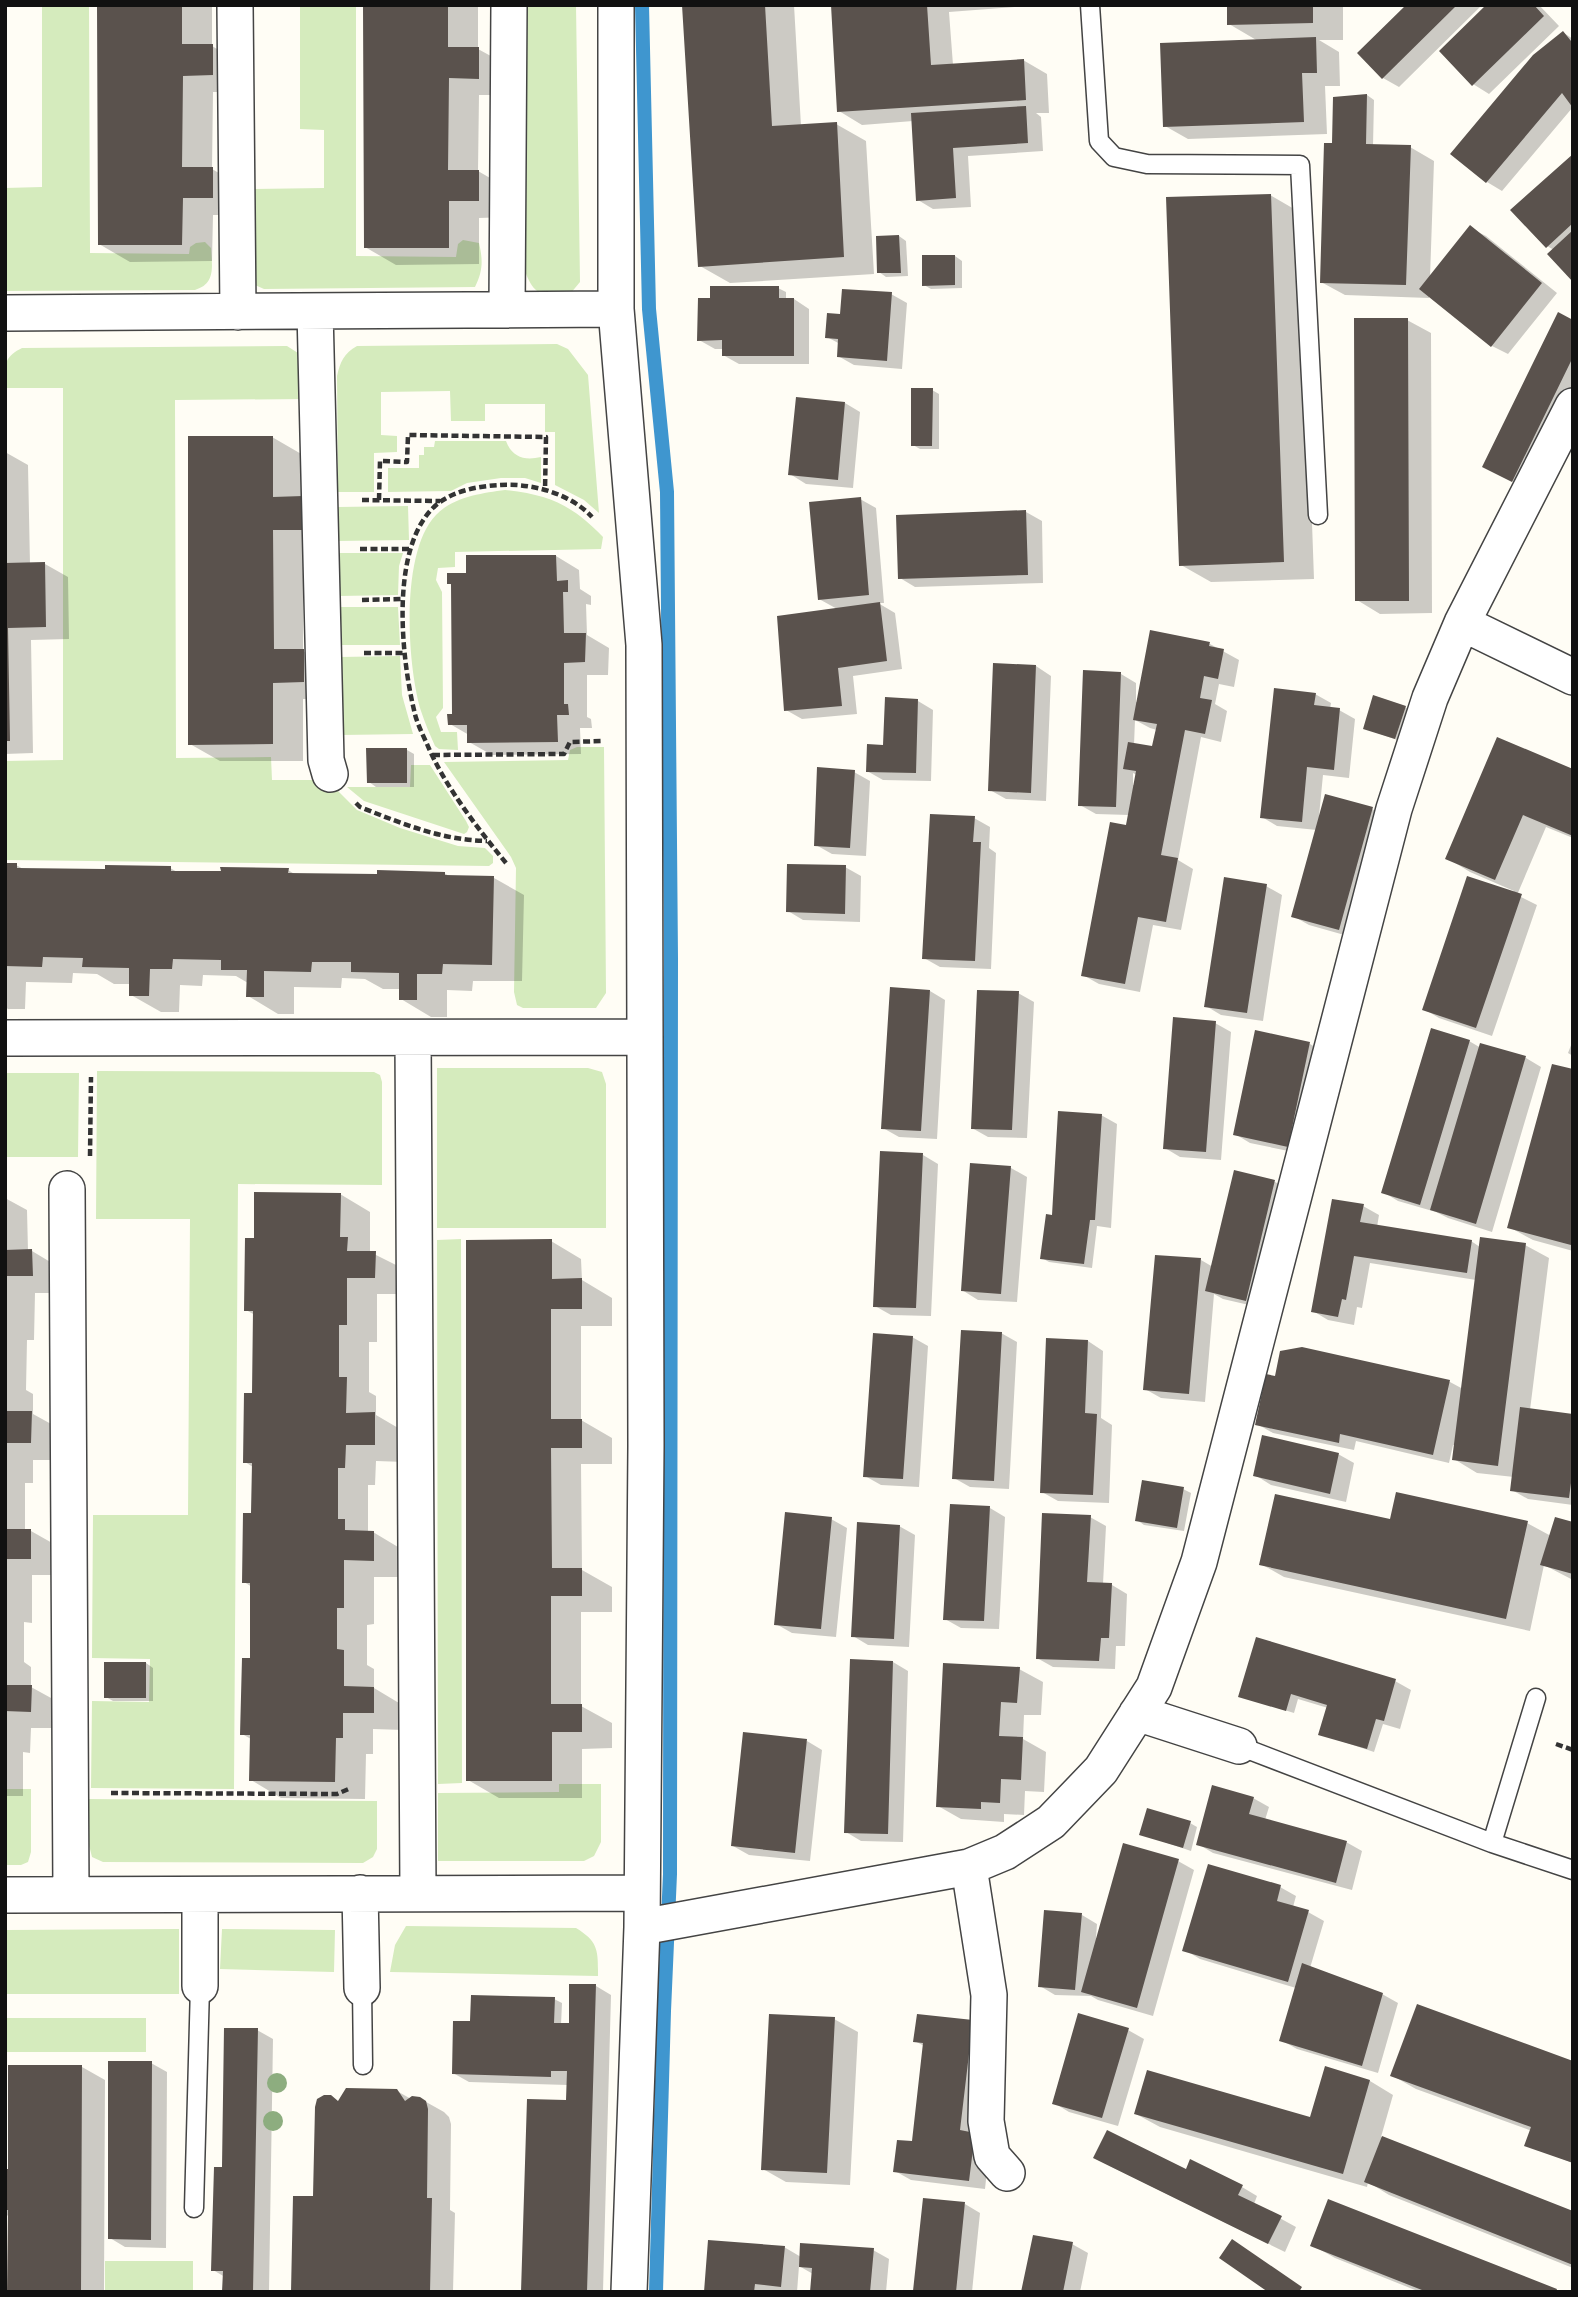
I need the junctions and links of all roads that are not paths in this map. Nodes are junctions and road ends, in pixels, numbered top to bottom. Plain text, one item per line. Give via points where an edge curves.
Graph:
1 (234, 5) edge
2 (509, 5) edge
3 (616, 5) edge
4 (1090, 5) edge
5 (616, 309) junction
6 (507, 310) junction
7 (315, 311) junction
8 (238, 312) junction
9 (5, 313) edge
10 (1573, 406) edge
11 (1562, 450) edge
12 (1318, 515) dead end
13 (1462, 623) junction
14 (1573, 677) edge
15 (330, 774) road end
16 (645, 1037) junction
17 (5, 1038) edge
18 (413, 1038) junction
19 (67, 1189) road end
20 (1536, 1698) dead end
21 (1137, 1713) junction
22 (1239, 1746) joint
23 (1492, 1843) junction
24 (969, 1867) junction
25 (1573, 1870) edge
26 (360, 1893) junction
27 (418, 1893) junction
28 (71, 1894) junction
29 (5, 1895) edge
30 (200, 1895) junction
31 (642, 1910) junction
32 (200, 1986) joint
33 (362, 1987) joint
34 (363, 2065) dead end
35 (1007, 2173) dead end
36 (194, 2208) dead end
37 (629, 2292) edge

1 - 8 street
2 - 6 street
3 - 5 street
4 - 12 lane via 1099,141 1114,157 1147,164 1300,165
5 - 6 street
5 - 16 street via 644,645
6 - 7 street
7 - 8 street
7 - 15 street via 326,760
8 - 9 street
10 - 11 street
11 - 13 street
13 - 14 street
13 - 21 street via 1430,698 1394,809 1199,1562 1154,1687
16 - 18 street
16 - 31 street
17 - 18 street
18 - 27 street
19 - 28 street
20 - 23 lane
21 - 22 street
21 - 24 street via 1101,1770 1051,1822 1005,1852
22 - 23 lane
23 - 25 lane
24 - 31 street
24 - 35 street via 989,1995 986,2121 992,2156
26 - 27 street
26 - 30 street
26 - 33 street
27 - 31 street
28 - 29 street
28 - 30 street
30 - 32 street
31 - 37 street
32 - 36 lane
33 - 34 lane

